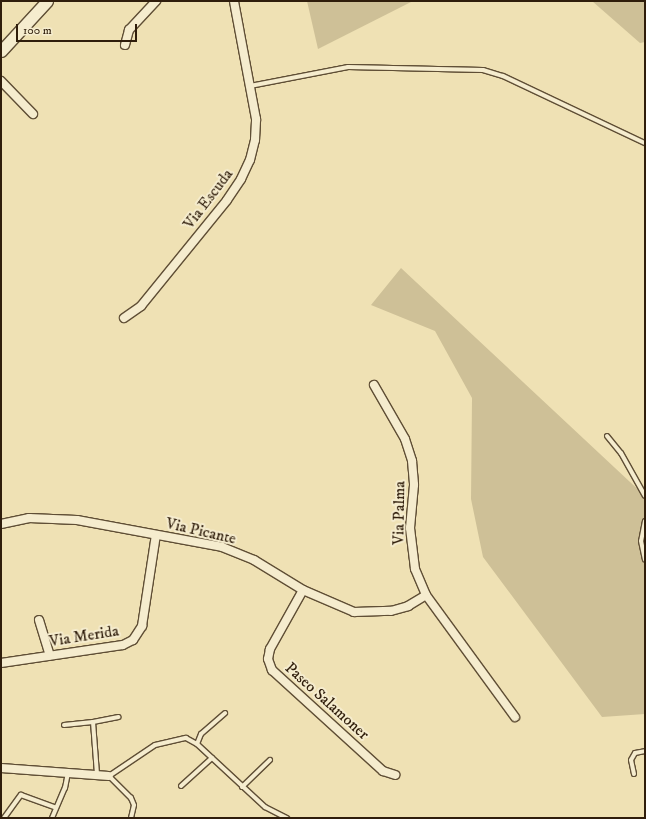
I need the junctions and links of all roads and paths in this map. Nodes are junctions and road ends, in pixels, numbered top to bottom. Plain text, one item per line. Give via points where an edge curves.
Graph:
1 (47, 1) edge
2 (156, 1) edge
3 (234, 1) edge
4 (125, 45) dead end
5 (1, 51) edge
6 (1, 81) edge
7 (250, 86) junction
8 (33, 114) dead end
9 (645, 143) edge
10 (124, 318) dead end
11 (374, 385) dead end
12 (608, 436) dead end
13 (645, 496) edge
14 (645, 521) edge
15 (1, 523) edge
16 (156, 535) junction
17 (645, 560) edge
18 (303, 590) junction
19 (426, 595) junction
20 (39, 620) dead end
21 (50, 655) junction
22 (1, 663) edge
23 (225, 713) dead end
24 (119, 717) dead end
25 (515, 717) dead end
26 (93, 722) junction
27 (64, 726) dead end
28 (197, 744) junction
29 (645, 751) edge
30 (212, 758) junction
31 (270, 760) dead end
32 (1, 768) edge
33 (68, 771) junction
34 (97, 774) junction
35 (634, 774) dead end
36 (395, 775) dead end
37 (109, 776) junction
38 (181, 786) dead end
39 (242, 787) junction
40 (56, 808) junction
41 (4, 818) edge
42 (52, 818) edge
43 (132, 818) edge
44 (287, 818) edge

1 - 5 main road
2 - 4 street via 128,30
3 - 7 street, Via Escuda
6 - 8 street
7 - 9 lane via 348,67 483,70 503,76
7 - 10 street, Via Escuda via 256,119 255,140 241,179 144,303
11 - 19 street, Via Palma via 406,439 412,461 411,546 415,569
12 - 13 lane via 621,453
14 - 17 lane via 641,541
15 - 16 street, Via Picante via 29,518 77,520
16 - 18 street, Via Picante via 234,551 254,560
16 - 21 street, Via Merida via 142,626 137,636 123,645
18 - 19 street, Via Picante via 345,610 372,614 399,609
18 - 36 street, Paseo Salamoner via 270,649 268,659 272,670 383,771
19 - 25 street, Via Palma
20 - 21 street
21 - 22 street, Via Merida
23 - 28 lane via 201,734
24 - 26 lane
26 - 27 lane
26 - 34 lane
28 - 30 lane
28 - 37 lane via 186,738 155,745
29 - 35 lane via 635,752 631,760
30 - 38 lane
30 - 39 lane
31 - 39 lane
32 - 33 street
33 - 34 street
33 - 40 lane via 65,788
34 - 37 street
37 - 43 lane via 131,798 134,805
39 - 44 lane via 265,807
40 - 41 lane via 21,795
40 - 42 lane

